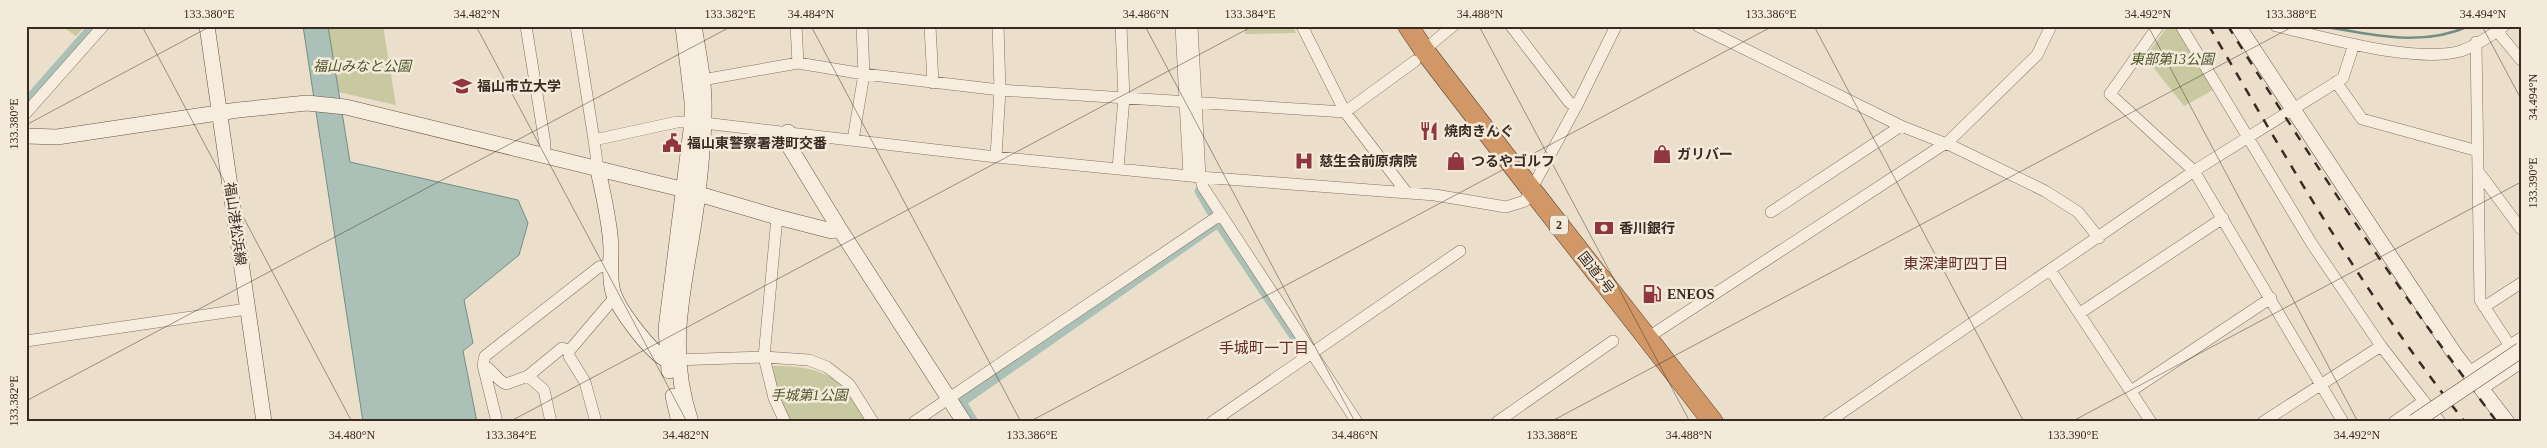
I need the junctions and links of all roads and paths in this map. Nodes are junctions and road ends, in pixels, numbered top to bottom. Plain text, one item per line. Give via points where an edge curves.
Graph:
1 (103, 26) edge
2 (207, 26) edge
3 (526, 26) edge
4 (576, 26) edge
5 (682, 26) edge
6 (694, 26) edge
7 (796, 26) edge
8 (862, 26) edge
9 (930, 26) edge
10 (998, 26) edge
11 (1121, 26) edge
12 (1181, 26) edge
13 (1192, 26) edge
14 (1302, 26) edge
15 (1393, 26) edge
16 (1408, 26) edge
17 (1453, 26) edge
18 (1511, 26) edge
19 (1616, 26) edge
20 (1698, 26) edge
21 (2051, 26) edge
22 (2158, 26) edge
23 (2181, 26) edge
24 (2238, 26) edge
25 (2276, 26) edge
26 (2501, 29) edge
27 (2476, 42) junction
28 (2354, 44) junction
29 (1419, 56) junction
30 (2521, 60) edge
31 (798, 62) junction
32 (864, 74) junction
33 (702, 80) junction
34 (2336, 82) junction
35 (933, 83) junction
36 (1000, 90) junction
37 (1124, 98) junction
38 (1190, 103) junction
39 (1576, 107) junction
40 (2292, 109) junction
41 (1345, 112) junction
42 (26, 113) edge
43 (219, 114) junction
44 (698, 122) junction
45 (1901, 126) junction
46 (788, 132) junction
47 (26, 136) edge
48 (2247, 138) junction
49 (594, 140) junction
50 (853, 140) junction
51 (1944, 144) junction
52 (2478, 152) junction
53 (544, 157) junction
54 (996, 157) junction
55 (1118, 168) junction
56 (598, 170) junction
57 (2194, 171) junction
58 (2478, 172) junction
59 (1194, 176) junction
60 (691, 192) junction
61 (1407, 193) junction
62 (1528, 195) junction
63 (1771, 212) dead end
64 (1220, 214) junction
65 (777, 218) junction
66 (2223, 218) junction
67 (839, 228) junction
68 (2521, 229) edge
69 (2099, 238) junction
70 (1460, 251) dead end
71 (609, 264) junction
72 (2051, 271) junction
73 (2521, 283) edge
74 (615, 297) junction
75 (2271, 298) junction
76 (2484, 306) junction
77 (247, 309) junction
78 (2080, 313) junction
79 (1647, 338) junction
80 (2521, 338) edge
81 (26, 341) edge
82 (1613, 341) dead end
83 (2381, 346) junction
84 (2515, 348) edge
85 (569, 350) junction
86 (1312, 353) junction
87 (764, 357) junction
88 (672, 360) junction
89 (2521, 363) edge
90 (483, 365) junction
91 (2469, 372) junction
92 (528, 376) junction
93 (2320, 384) junction
94 (2482, 389) junction
95 (2131, 391) junction
96 (950, 399) junction
97 (2424, 401) junction
98 (2437, 421) edge
99 (264, 422) edge
100 (497, 422) edge
101 (551, 422) edge
102 (596, 422) edge
103 (679, 422) edge
104 (691, 422) edge
105 (785, 422) edge
106 (873, 422) edge
107 (914, 422) edge
108 (964, 422) edge
109 (1212, 422) edge
110 (1357, 422) edge
111 (1497, 422) edge
112 (1698, 422) edge
113 (1714, 422) edge
114 (1828, 422) edge
115 (2151, 422) edge
116 (2263, 422) edge
117 (2343, 422) edge
118 (2394, 422) edge
119 (2414, 422) edge
120 (2507, 422) edge

1 - 42 street
2 - 43 street, 福山港松浜線
3 - 53 street via 545,144
4 - 49 street
5 - 44 street
6 - 33 street
7 - 31 street
8 - 32 street
9 - 35 street
10 - 36 street
11 - 37 street
12 - 38 street
13 - 38 street
14 - 41 street
15 - 29 highway, 国道2号 / 2
16 - 29 highway, 国道2号 / 2
17 - 29 street
18 - 39 street
19 - 39 street
20 - 45 street
21 - 51 street via 2037,55
22 - 57 street via 2110,94
23 - 48 street
24 - 40 street
25 - 28 street
26 - 27 street
26 - 30 street
27 - 28 street via 2461,50 2413,54
27 - 52 street
28 - 34 street via 2343,78
29 - 41 street
29 - 62 highway, 国道2号 / 2
31 - 32 street
31 - 33 street
32 - 35 street
32 - 50 street
33 - 44 street
34 - 40 street
34 - 52 street via 2362,119
35 - 36 street
36 - 37 street
36 - 54 street
37 - 38 street
37 - 55 street
38 - 41 street
38 - 59 street
39 - 62 street
40 - 48 street
40 - 91 street
41 - 61 street
43 - 47 street via 57,137
43 - 53 street via 307,103 346,108
43 - 77 street, 福山港松浜線
44 - 46 street
44 - 49 street via 678,122
44 - 60 street
45 - 51 street
45 - 63 street
46 - 50 street
46 - 67 street via 789,146
48 - 57 street
48 - 83 street via 2312,244
49 - 56 street
50 - 54 street
51 - 69 street via 2044,191 2078,212
51 - 79 street
52 - 58 street
53 - 56 street
54 - 55 street
55 - 59 street
56 - 60 street
56 - 71 street via 611,249
57 - 66 street
57 - 69 street
58 - 68 street
58 - 76 street via 2480,300
59 - 61 street
59 - 64 street
60 - 65 street
60 - 88 street via 666,329
61 - 62 street via 1506,206
62 - 79 highway, 国道2号 / 2
62 - 112 highway, 国道2号 / 2
64 - 86 street
64 - 96 street
65 - 67 street via 832,231
65 - 87 street
66 - 75 street
66 - 78 street
67 - 96 street
69 - 72 street
70 - 86 street
71 - 74 street
71 - 90 street via 599,267 490,350
72 - 78 street
72 - 114 street
73 - 76 street
74 - 85 street
74 - 88 street via 655,352
75 - 93 street
75 - 95 street
76 - 84 street
77 - 81 street
77 - 99 street, 福山港松浜線
78 - 95 street
79 - 113 highway, 国道2号 / 2
80 - 84 street
82 - 111 street
83 - 93 street
83 - 97 street
84 - 91 street
84 - 119 street, bridge
85 - 92 street via 562,348
85 - 102 street via 569,356 585,382
86 - 109 street
86 - 110 street
87 - 88 street
87 - 105 street via 774,398
87 - 106 street via 809,360 826,367 849,384
88 - 103 street
88 - 104 street
89 - 94 street
90 - 92 street via 506,384
90 - 100 street
91 - 94 street
92 - 101 street via 544,390
93 - 116 street
93 - 117 street
94 - 120 street
95 - 115 street
96 - 107 street
96 - 108 street
97 - 98 street
97 - 118 street

